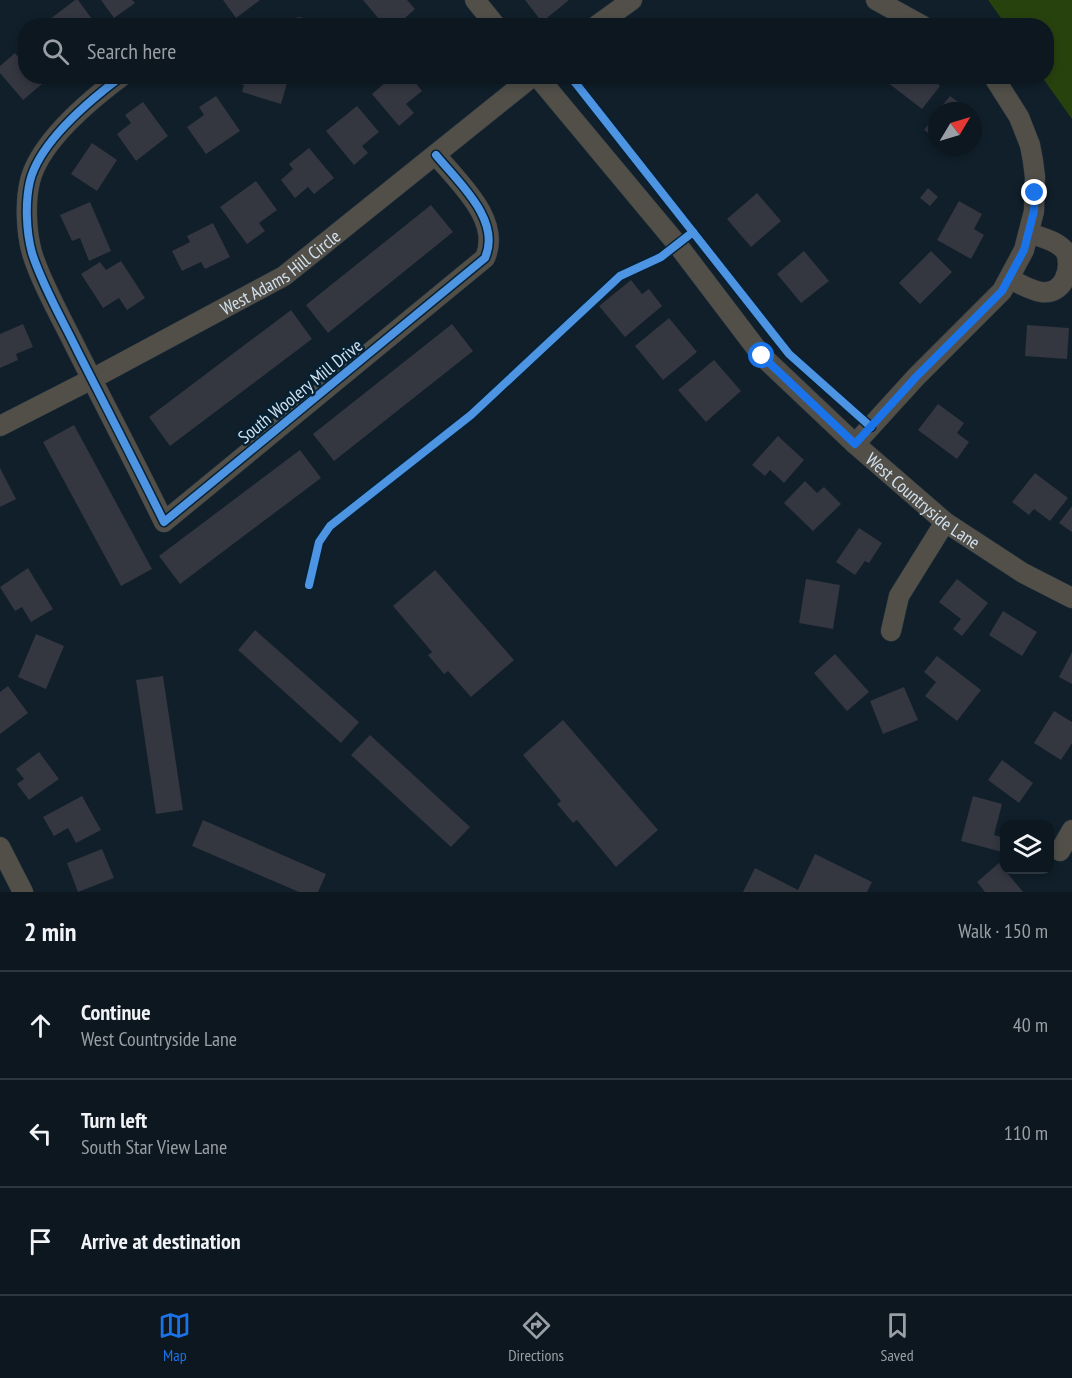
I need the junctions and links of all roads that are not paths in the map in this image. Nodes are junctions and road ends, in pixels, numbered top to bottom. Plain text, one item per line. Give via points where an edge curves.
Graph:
1 (475, 0) edge
2 (876, 0) edge
3 (628, 1) edge
4 (490, 18) edge
5 (606, 18) edge
6 (909, 18) edge
7 (111, 84) edge
8 (523, 84) edge
9 (544, 84) edge
10 (999, 84) edge
11 (436, 155) junction
12 (1029, 233) junction
13 (1010, 279) junction
14 (92, 380) junction
15 (0, 426) edge
16 (855, 444) junction
17 (945, 522) junction
18 (1072, 598) edge
19 (891, 631) dead end
20 (1072, 830) edge
21 (0, 847) edge
22 (1060, 851) dead end
23 (23, 892) edge

1 - 4 street
2 - 6 street
3 - 5 street
7 - 14 street via 42,154 30,180 27,216 32,252
8 - 11 street, West Adams Hill Circle
9 - 16 street, West Countryside Lane via 677,244 762,356
10 - 12 street via 1012,103 1030,145 1035,177
11 - 14 street, West Adams Hill Circle via 284,276
11 - 14 street, South Woolery Mill Drive via 488,224 490,239 485,258 164,522
12 - 13 street
12 - 13 street via 1051,241 1067,253 1070,276 1063,286 1041,292
13 - 16 street
14 - 15 street, West Adams Hill Circle
16 - 17 street, West Countryside Lane
17 - 18 street, West Countryside Lane via 1023,573
17 - 19 street via 899,596
20 - 22 street
21 - 23 street

